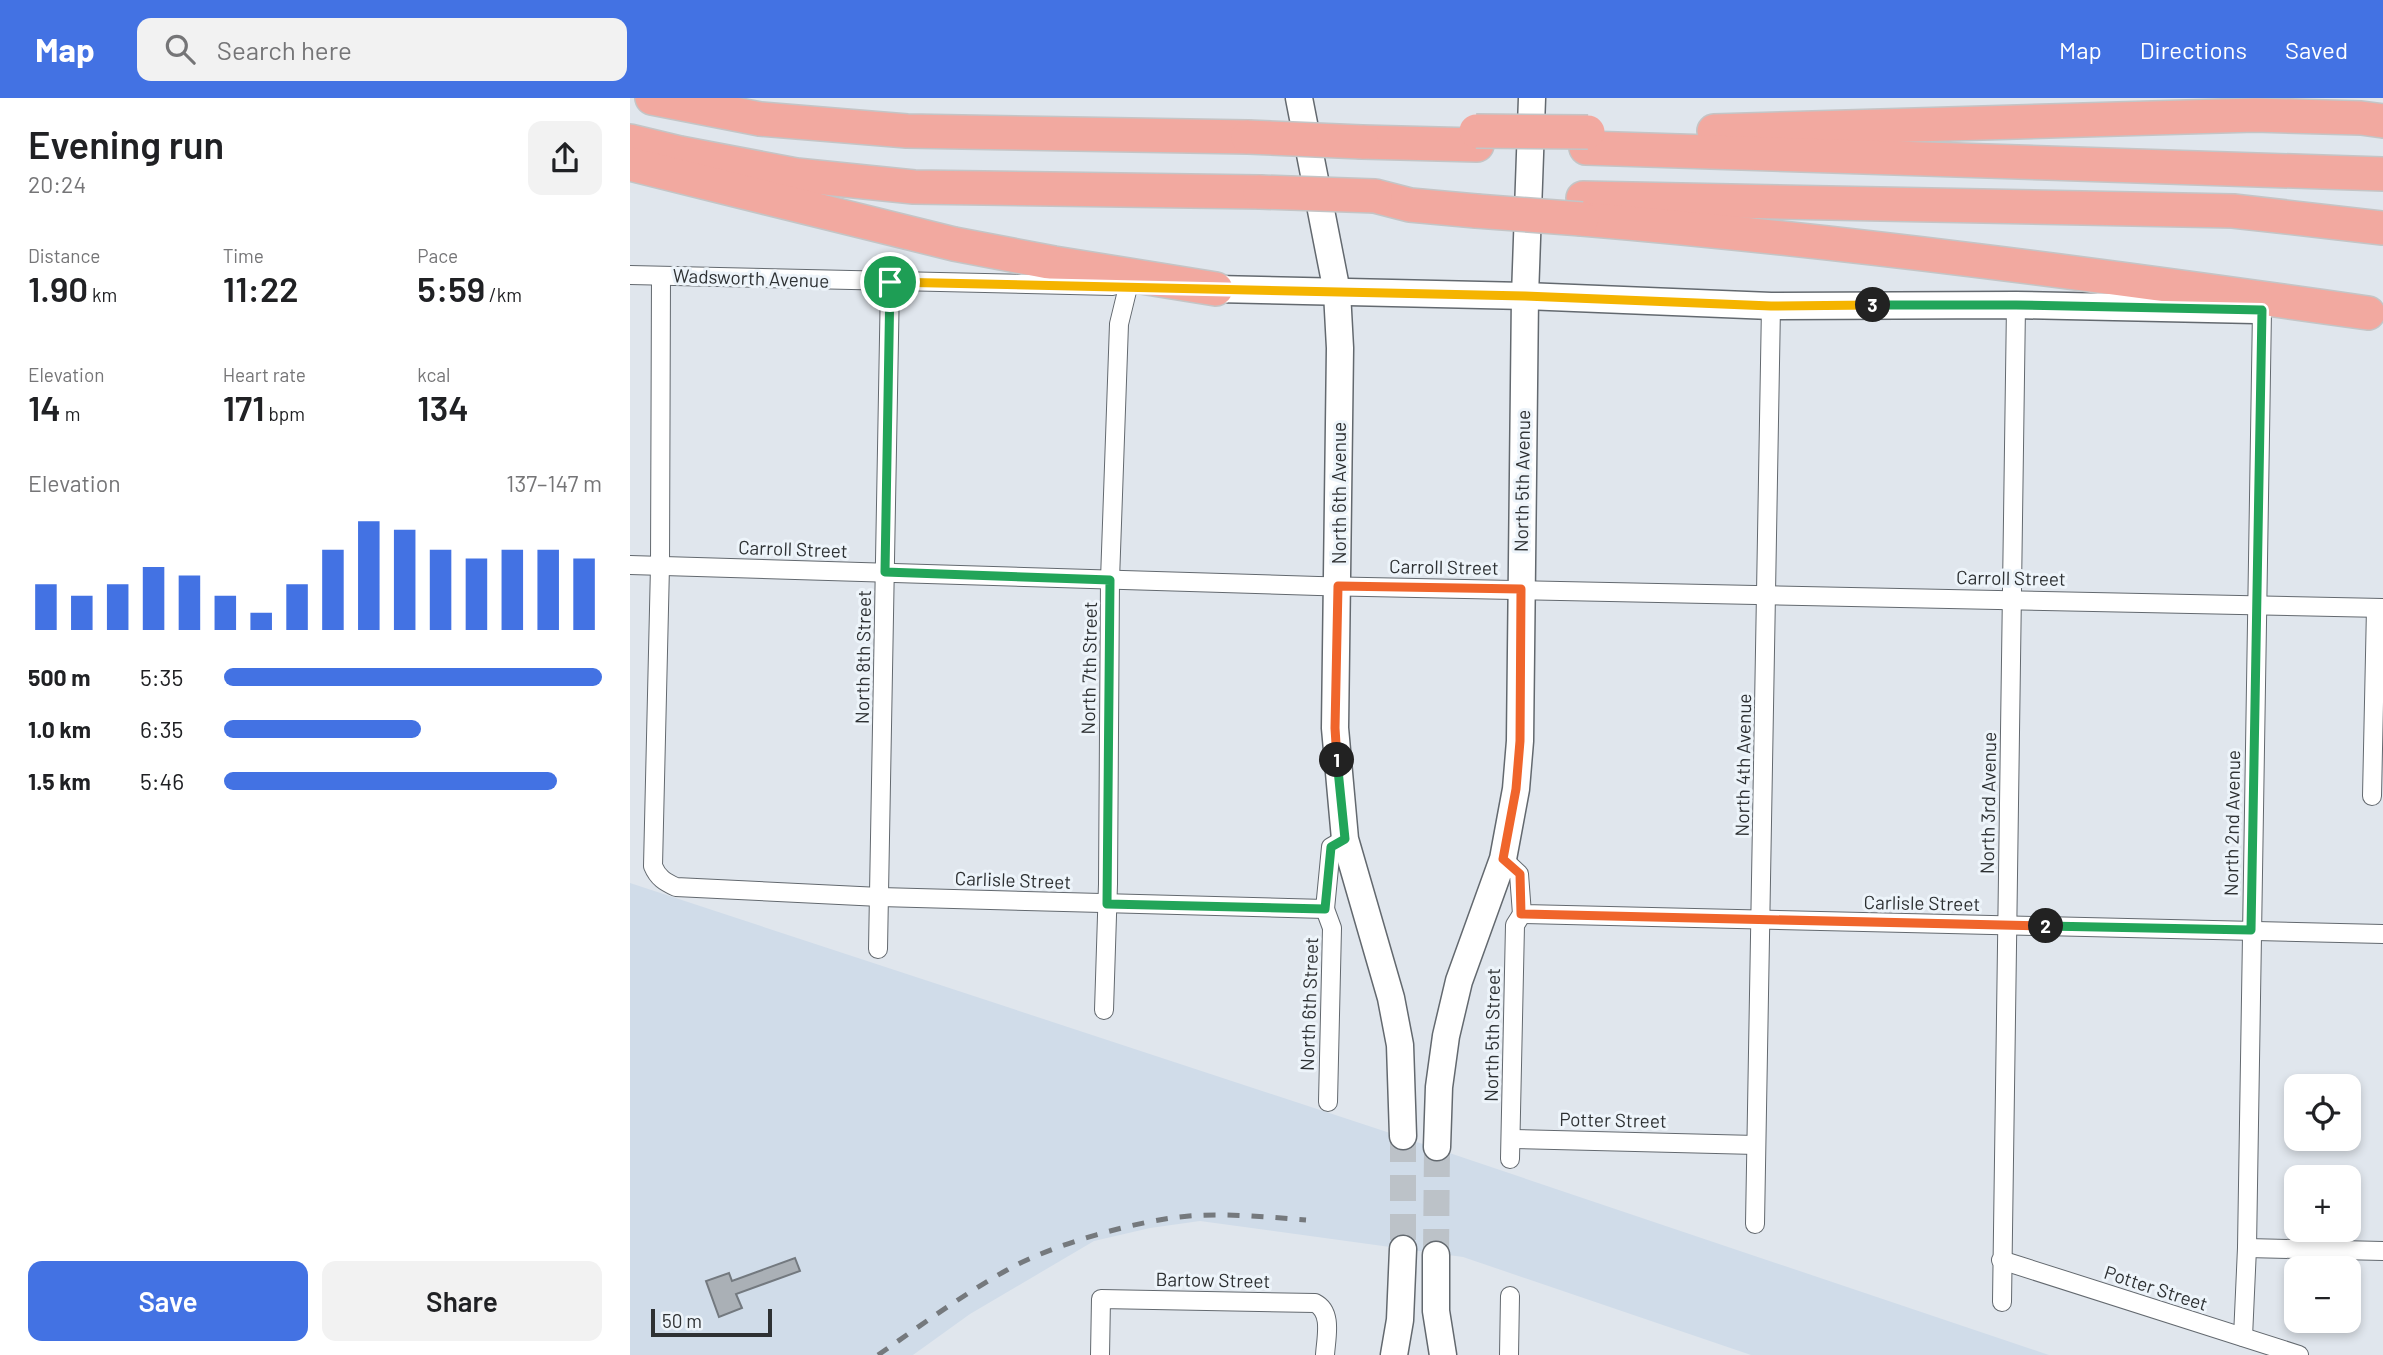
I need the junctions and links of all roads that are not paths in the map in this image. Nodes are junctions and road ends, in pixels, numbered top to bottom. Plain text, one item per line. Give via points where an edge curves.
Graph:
1 (652, 98) edge
2 (1299, 98) edge
3 (1532, 98) edge
4 (2383, 121) edge
5 (1587, 140) junction
6 (630, 141) edge
7 (630, 164) edge
8 (2383, 174) edge
9 (1583, 209) junction
10 (2383, 228) edge
11 (630, 275) edge
12 (661, 276) junction
13 (890, 282) junction
14 (1128, 287) junction
15 (1216, 289) junction
16 (1337, 292) junction
17 (1525, 296) junction
18 (2016, 305) junction
19 (1771, 306) junction
20 (2262, 310) junction
21 (2376, 313) edge
22 (630, 565) edge
23 (660, 566) junction
24 (885, 572) junction
25 (1110, 580) junction
26 (1338, 586) junction
27 (1521, 589) junction
28 (1766, 595) junction
29 (2011, 599) junction
30 (2257, 606) junction
31 (2380, 608) edge
32 (2372, 796) dead end
33 (1345, 839) junction
34 (1503, 859) junction
35 (880, 897) junction
36 (1107, 904) junction
37 (1325, 909) junction
38 (1521, 914) junction
39 (1762, 920) junction
40 (2007, 926) junction
41 (2251, 930) junction
42 (2383, 934) edge
43 (878, 950) dead end
44 (1104, 1010) dead end
45 (1328, 1102) dead end
46 (1403, 1136) tunnel mouth
47 (1511, 1139) junction
48 (1756, 1145) junction
49 (1437, 1147) tunnel mouth
50 (1510, 1159) dead end
51 (1755, 1224) dead end
52 (2247, 1248) junction
53 (1403, 1249) tunnel mouth
54 (2383, 1251) edge
55 (1436, 1255) tunnel mouth
56 (2001, 1260) junction
57 (1510, 1296) dead end
58 (2002, 1302) dead end
59 (2243, 1337) junction
60 (1100, 1355) edge
61 (1325, 1355) edge
62 (1394, 1355) edge
63 (1443, 1355) edge
64 (1509, 1355) edge
65 (2298, 1355) edge

1 - 5 highway, bridge via 760,119 906,131 1368,142
2 - 16 street, North 6th Avenue
3 - 17 street, North 5th Avenue
4 - 5 highway via 2255,115 1663,132
5 - 8 highway
6 - 9 highway, bridge via 796,175 914,187 1260,192 1375,196 1410,205
7 - 15 highway via 954,244
9 - 10 highway via 2233,211
9 - 21 highway
11 - 12 street, Wadsworth Avenue
12 - 13 street, Wadsworth Avenue
12 - 23 street
13 - 14 street, Wadsworth Avenue
13 - 24 street, North 8th Street
14 - 15 street, Wadsworth Avenue
14 - 25 street, North 7th Street via 1119,324
15 - 16 street, Wadsworth Avenue
16 - 17 street, Wadsworth Avenue
16 - 26 street, North 6th Avenue
17 - 19 street, Wadsworth Avenue
17 - 27 street, North 5th Avenue
18 - 19 street, Wadsworth Avenue
18 - 20 street, Wadsworth Avenue
18 - 29 street, North 3rd Avenue
19 - 28 street, North 4th Avenue
20 - 21 street, Wadsworth Avenue
20 - 30 street, North 2nd Avenue
22 - 23 street, Carroll Street
23 - 24 street, Carroll Street
23 - 35 street, Carlisle Street via 653,866 657,876 676,887
24 - 25 street, Carroll Street
24 - 35 street, North 8th Street
25 - 26 street, Carroll Street
25 - 36 street, North 7th Street
26 - 27 street, Carroll Street
26 - 33 street, North 6th Avenue via 1335,728
27 - 28 street, Carroll Street
27 - 34 street, North 5th Avenue via 1520,741
28 - 29 street, Carroll Street
28 - 39 street, North 4th Avenue
29 - 30 street, Carroll Street
29 - 40 street, North 3rd Avenue
30 - 31 street, Carroll Street
30 - 41 street, North 2nd Avenue
31 - 32 street
33 - 37 street via 1331,847
33 - 46 street, North 6th Avenue via 1391,998 1400,1045
34 - 38 street via 1520,874
34 - 49 street, North 5th Avenue via 1459,981 1446,1036
35 - 36 street, Carlisle Street
35 - 43 street, North 8th Street
36 - 37 street, Carlisle Street
36 - 44 street, North 7th Street
37 - 45 street, North 6th Street via 1332,928
38 - 39 street, Carlisle Street
38 - 47 street, North 5th Street via 1515,925
39 - 40 street, Carlisle Street
39 - 48 street, North 4th Avenue
40 - 41 street, Carlisle Street
40 - 56 street, North 3rd Avenue
41 - 42 street, Carlisle Street
41 - 52 street, North 2nd Avenue
47 - 48 street, Potter Street
47 - 50 street, North 5th Street
48 - 51 street, North 4th Avenue
52 - 54 street
52 - 59 street, North 2nd Avenue
53 - 62 street
55 - 63 street via 1436,1311
56 - 58 street, North 3rd Avenue
56 - 59 street, Potter Street
57 - 64 street
59 - 65 street, Potter Street
60 - 61 street, Bartow Street via 1101,1299 1315,1303 1326,1315

